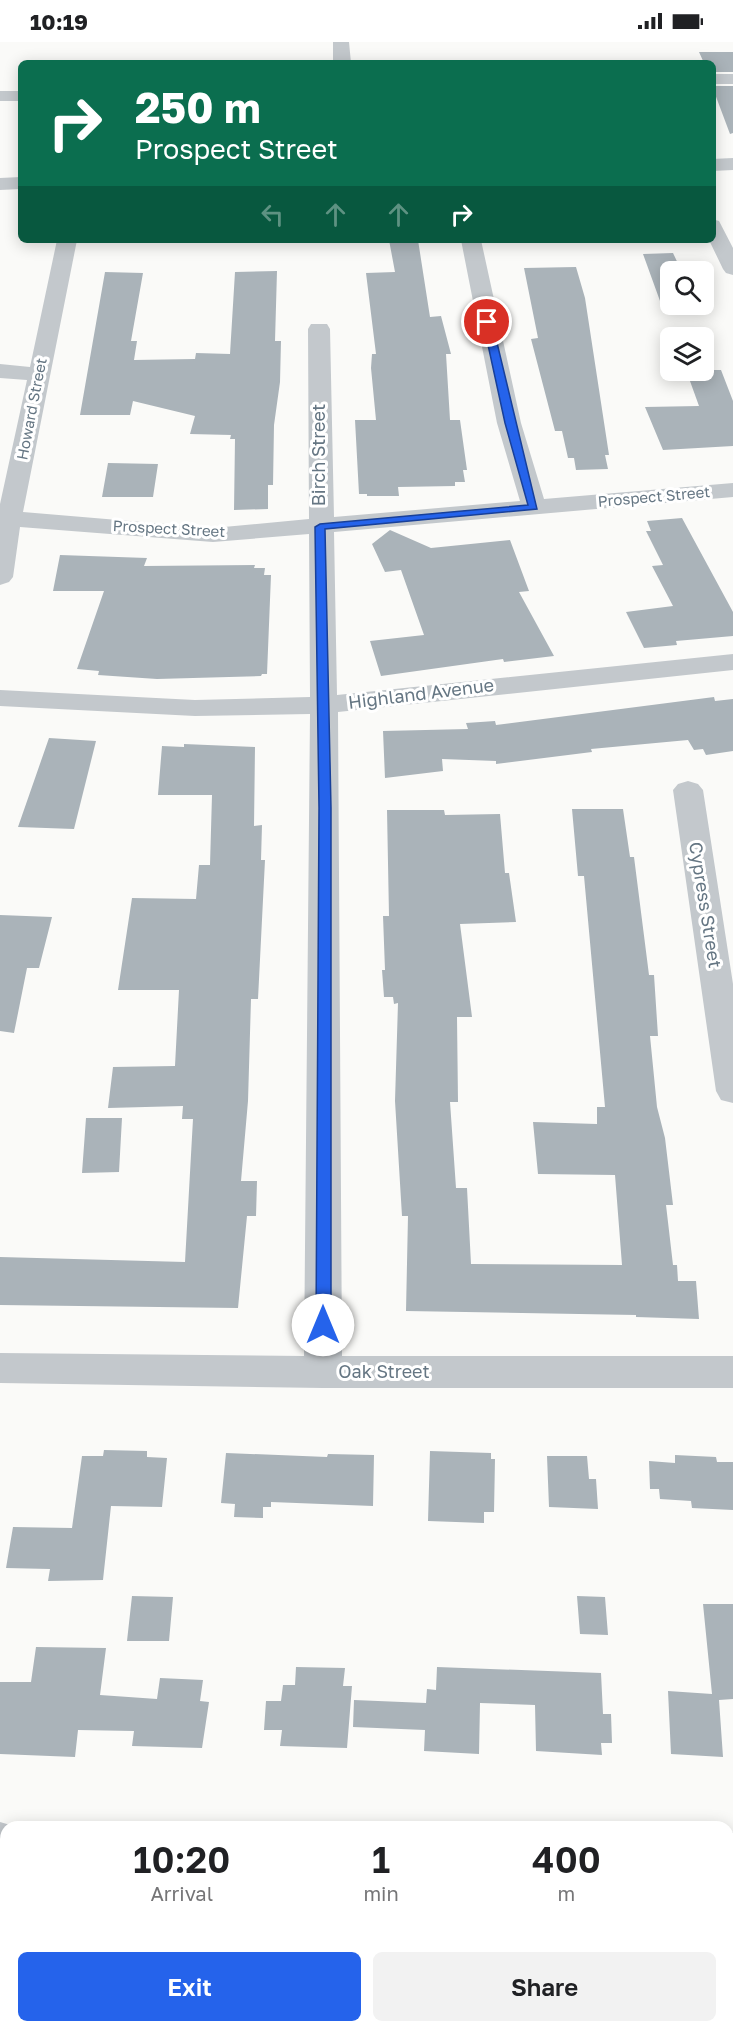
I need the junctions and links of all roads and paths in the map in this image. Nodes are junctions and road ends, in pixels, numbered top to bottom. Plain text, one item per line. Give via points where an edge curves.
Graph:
1 (341, 42) edge
2 (342, 60) edge
3 (733, 79) edge
4 (716, 80) edge
5 (0, 96) edge
6 (18, 96) edge
7 (716, 165) edge
8 (733, 165) edge
9 (18, 183) edge
10 (0, 184) edge
11 (716, 233) edge
12 (66, 243) edge
13 (472, 243) edge
14 (733, 268) edge
15 (319, 329) dead end
16 (0, 371) edge
17 (38, 374) junction
18 (733, 489) edge
19 (534, 507) junction
20 (4, 519) edge
21 (320, 527) junction
22 (0, 578) edge
23 (733, 662) edge
24 (0, 698) edge
25 (324, 705) junction
26 (687, 790) dead end
27 (733, 1091) edge
28 (0, 1368) edge
29 (323, 1372) junction
30 (733, 1372) edge

1 - 2 street
3 - 4 street
5 - 6 street
7 - 8 street
9 - 10 street
11 - 14 street
12 - 17 street, Howard Street
13 - 19 street via 510,423
15 - 21 street, Birch Street
16 - 17 street
17 - 20 street, Howard Street
18 - 19 street, Prospect Street
19 - 21 street, Prospect Street
20 - 21 street, Prospect Street via 213,534
20 - 22 street, Howard Street
21 - 25 street, Birch Street
23 - 25 street, Highland Avenue
24 - 25 street, Highland Avenue via 195,708
25 - 29 street, Birch Street
26 - 27 street, Cypress Street
28 - 29 street, Oak Street
29 - 30 street, Oak Street

